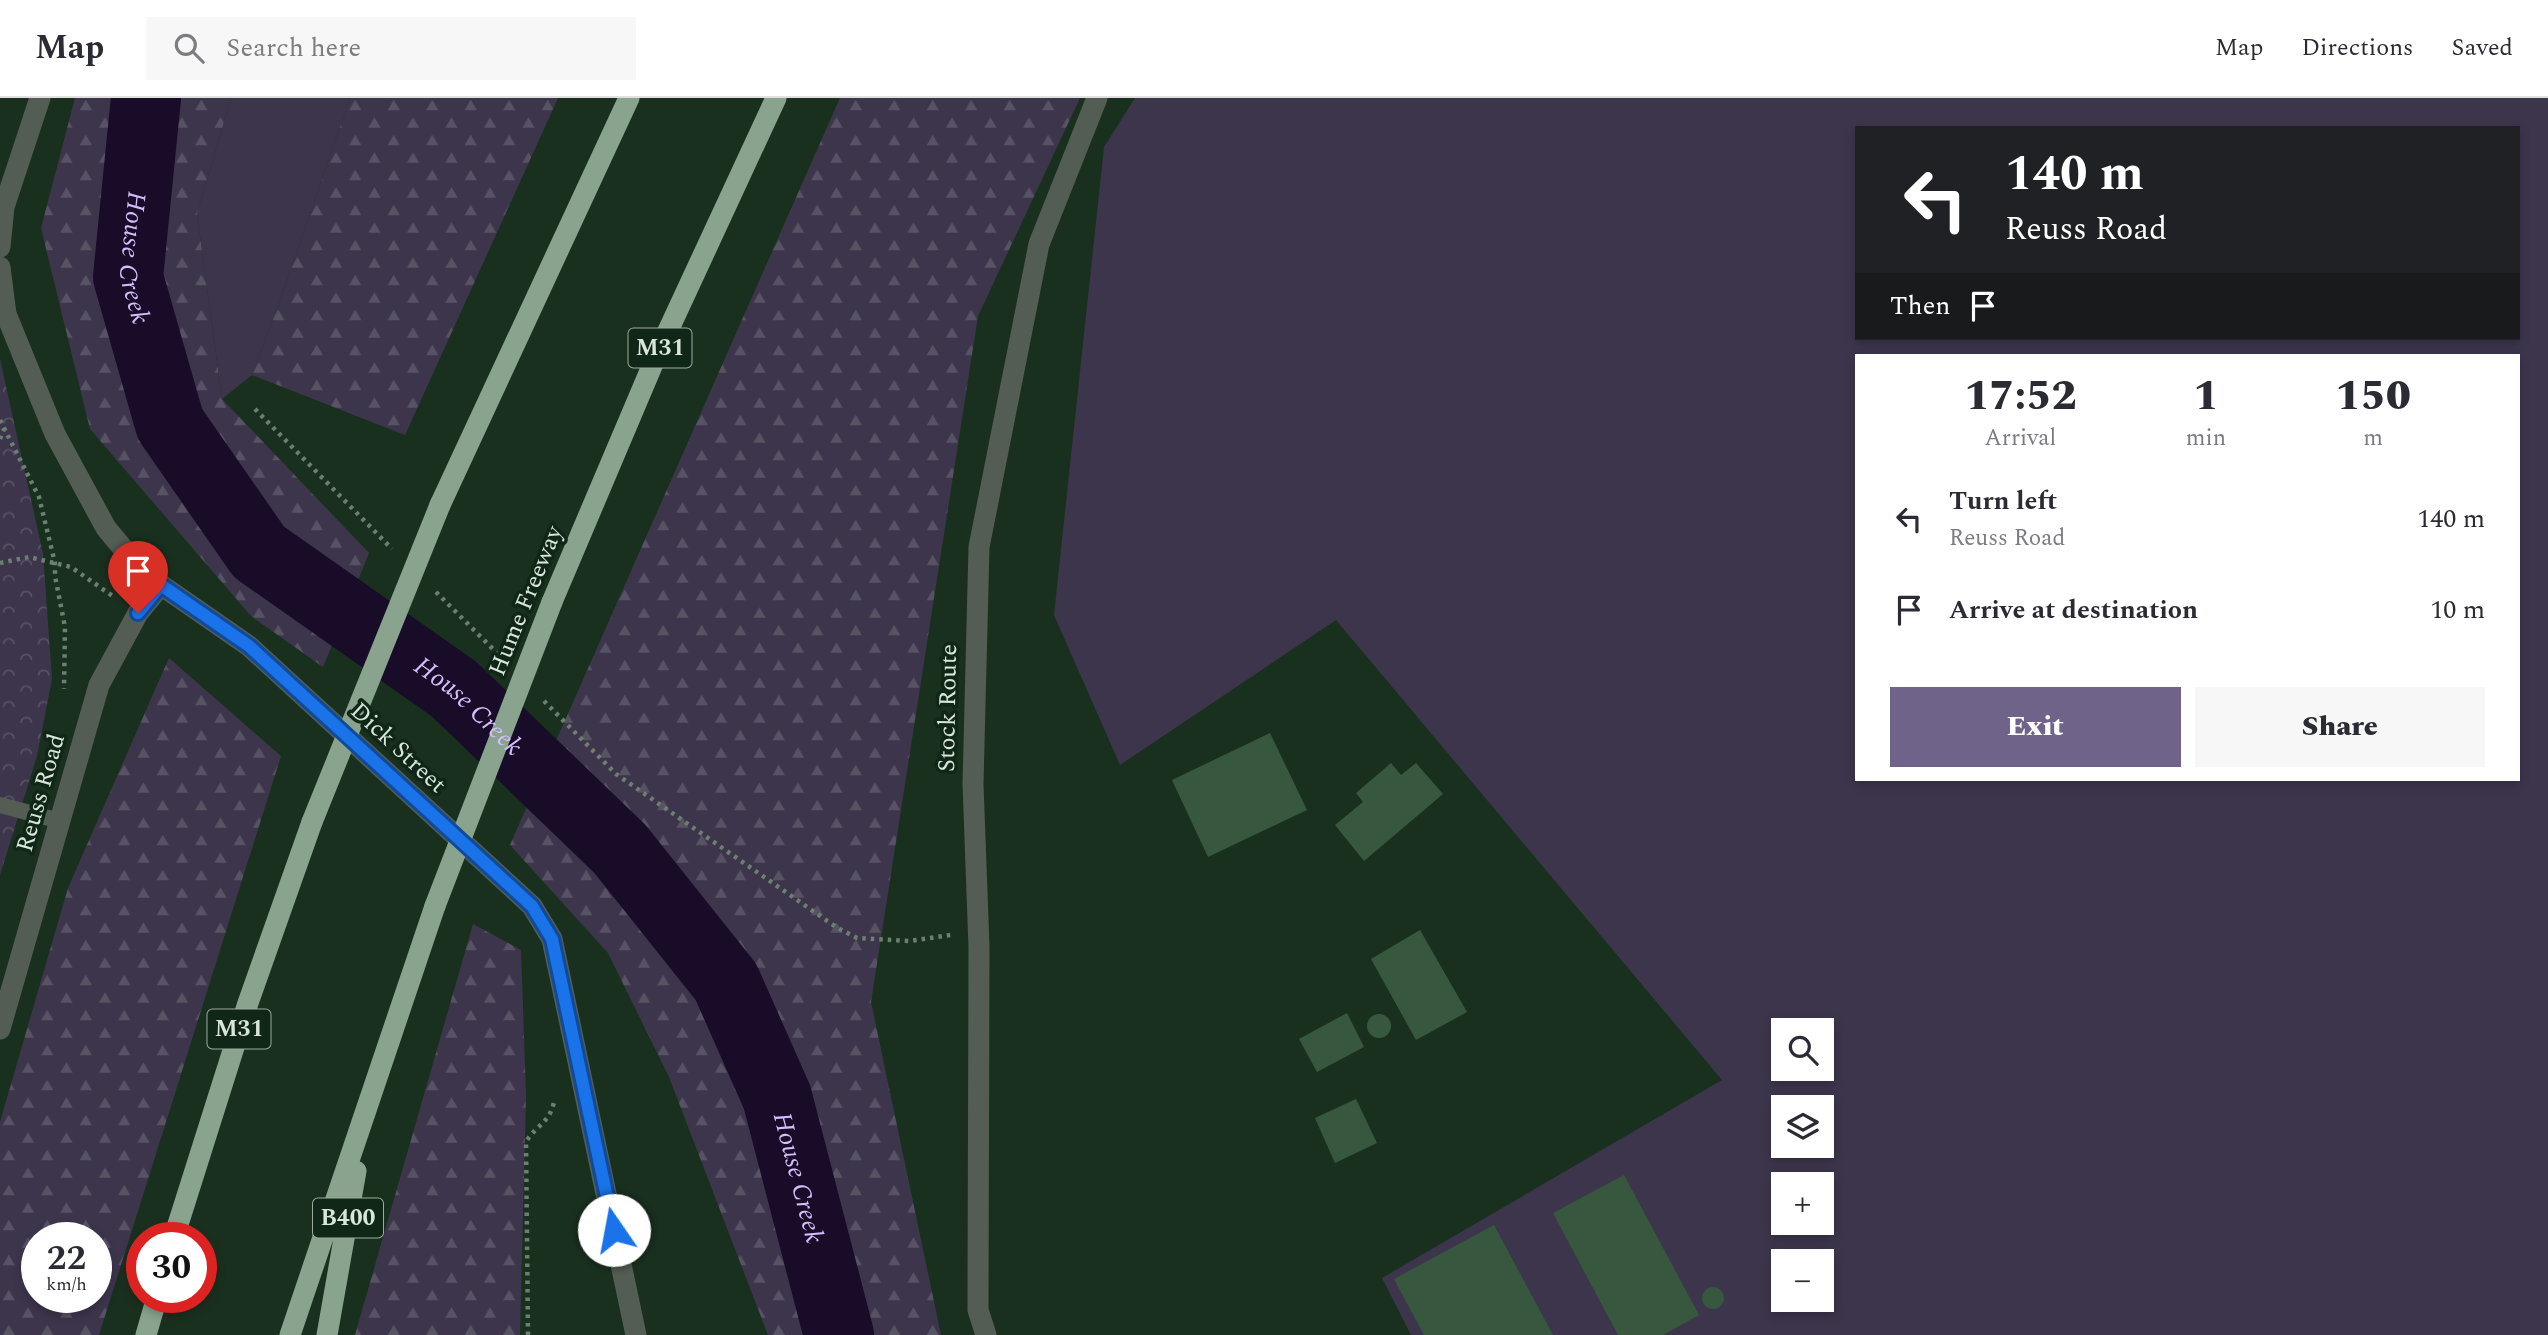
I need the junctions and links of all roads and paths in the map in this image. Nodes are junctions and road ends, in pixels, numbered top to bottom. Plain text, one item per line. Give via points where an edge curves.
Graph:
1 (40, 98) edge
2 (629, 98) edge
3 (776, 98) edge
4 (1097, 98) edge
5 (0, 247) edge
6 (0, 267) edge
7 (256, 409) dead end
8 (0, 420) edge
9 (5, 429) junction
10 (0, 439) edge
11 (402, 558) dead end
12 (0, 563) edge
13 (55, 563) junction
14 (161, 585) junction
15 (431, 587) dead end
16 (500, 656) dead end
17 (539, 695) dead end
18 (63, 700) dead end
19 (0, 805) edge
20 (60, 821) junction
21 (978, 931) junction
22 (0, 1029) edge
23 (554, 1099) dead end
24 (368, 1100) junction
25 (179, 1222) edge
26 (152, 1313) edge
27 (146, 1335) edge
28 (290, 1335) edge
29 (327, 1335) edge
30 (528, 1335) edge
31 (636, 1335) edge
32 (986, 1335) edge

1 - 5 street via 4,207
2 - 25 highway, M31, bridge via 440,505 312,822 248,1003
3 - 24 highway, Hume Freeway / M31, bridge via 655,359 552,602 435,906
4 - 21 street, Stock Route via 1038,244 979,547 972,784
6 - 14 street, Dick Street via 6,314 55,434 106,527
7 - 11 path
8 - 9 path
9 - 10 path
9 - 13 path via 39,497
12 - 13 path via 29,557
13 - 18 path via 65,627
14 - 20 street, Reuss Road via 138,613 99,685
14 - 31 street, Dick Street via 249,646 532,906 545,926 552,939
15 - 16 path
17 - 21 path via 616,774 836,928 857,938 909,940
19 - 20 lane
20 - 22 street, Reuss Road
21 - 32 street, Stock Route via 978,1310
23 - 30 path via 551,1115 526,1142
24 - 28 highway, Hume Freeway / M31
24 - 29 highway, B400
26 - 27 highway

